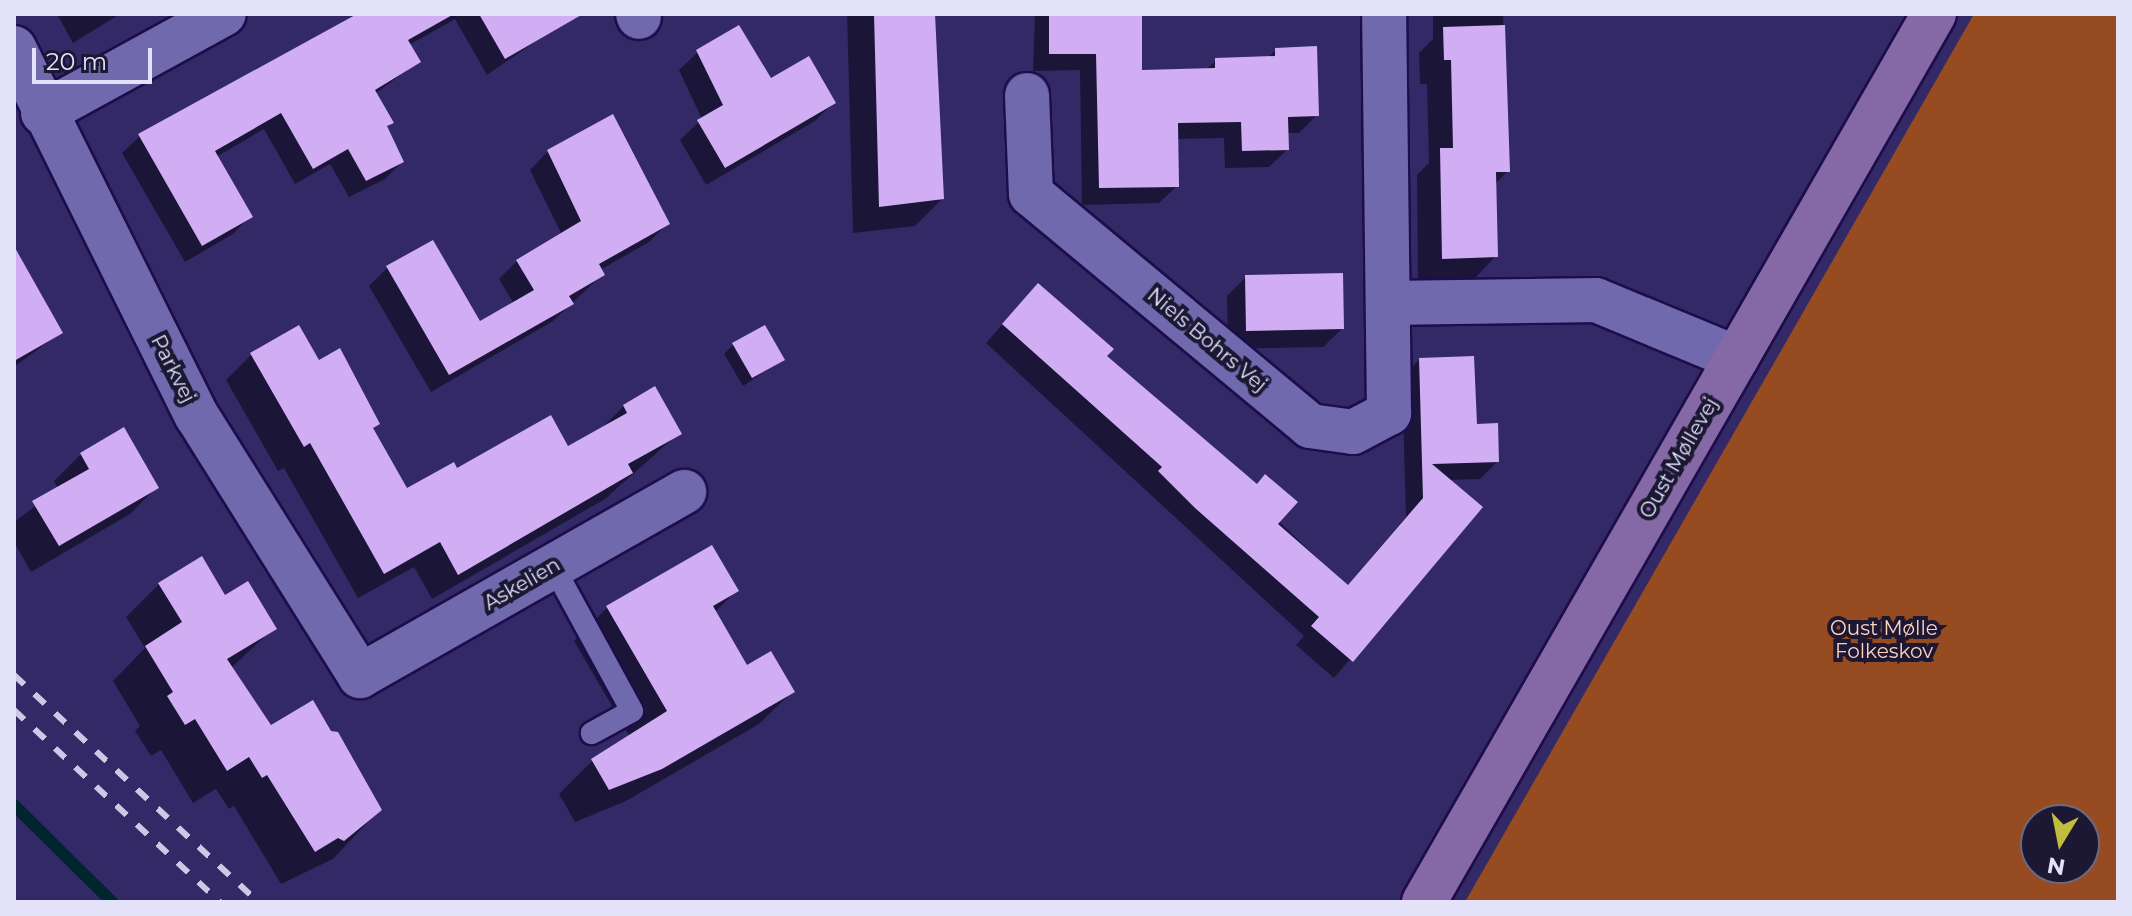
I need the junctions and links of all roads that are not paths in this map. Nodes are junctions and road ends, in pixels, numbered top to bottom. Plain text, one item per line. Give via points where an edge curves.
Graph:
1 (224, 14) edge
2 (1384, 14) edge
3 (1934, 14) edge
4 (14, 48) edge
5 (1027, 95) dead end
6 (43, 113) junction
7 (1391, 303) junction
8 (1736, 358) junction
9 (684, 492) dead end
10 (553, 566) junction
11 (360, 676) joint
12 (592, 733) dead end
13 (1424, 902) edge

1 - 6 street
2 - 7 street, Niels Bohrs Vej
3 - 8 street, Oust Møllevej
4 - 6 street, Parkvej
5 - 7 street, Niels Bohrs Vej via 1031,194 1310,426 1353,432 1389,413
6 - 11 street, Parkvej via 197,416
7 - 8 street via 1596,300
8 - 13 street, Oust Møllevej
9 - 10 street, Askelien
10 - 11 street, Askelien
10 - 12 lane via 632,711

